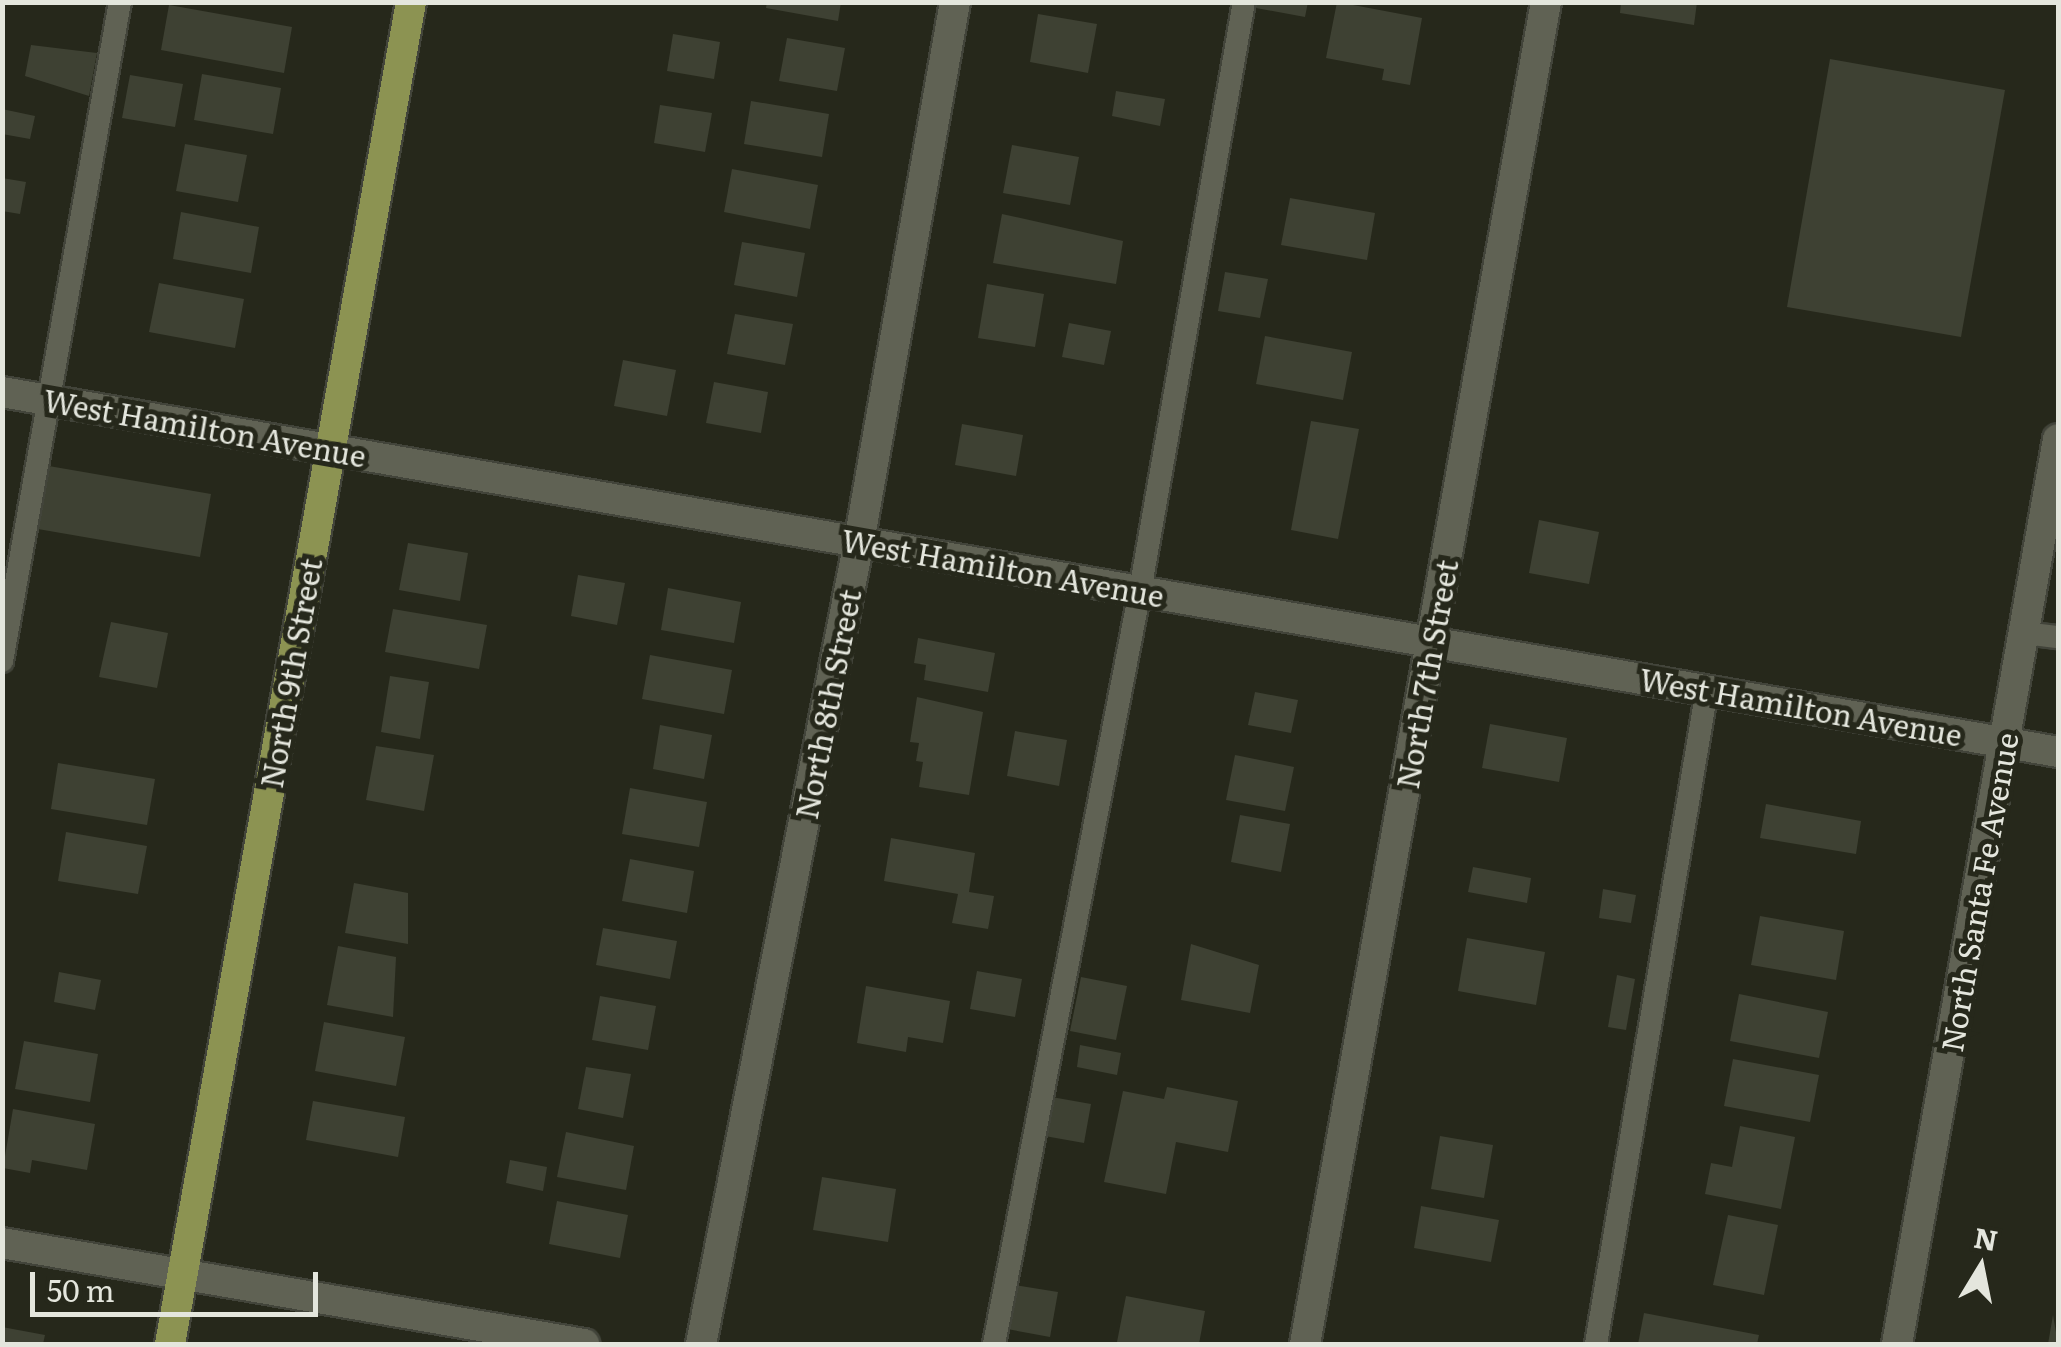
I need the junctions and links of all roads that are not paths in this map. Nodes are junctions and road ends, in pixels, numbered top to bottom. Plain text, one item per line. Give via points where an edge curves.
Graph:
1 (120, 2) edge
2 (411, 2) edge
3 (956, 2) edge
4 (1244, 2) edge
5 (1546, 2) edge
6 (2, 392) edge
7 (45, 400) junction
8 (2058, 439) edge
9 (330, 449) junction
10 (859, 542) junction
11 (1140, 591) junction
12 (2024, 633) junction
13 (2058, 636) edge
14 (1431, 642) junction
15 (2, 661) edge
16 (1706, 690) junction
17 (2004, 742) junction
18 (2058, 752) edge
19 (2, 1243) edge
20 (182, 1275) junction
21 (170, 1344) edge
22 (584, 1344) edge
23 (701, 1344) edge
24 (994, 1344) edge
25 (1305, 1344) edge
26 (1596, 1344) edge
27 (1898, 1344) edge

1 - 7 lane
2 - 9 main road, North 9th Street
3 - 10 street, North 8th Street
4 - 11 lane
5 - 14 street, North 7th Street
6 - 7 street, West Hamilton Avenue
7 - 9 street, West Hamilton Avenue
7 - 15 lane
8 - 12 street, North Santa Fe Avenue
9 - 10 street, West Hamilton Avenue
9 - 20 main road, North 9th Street
10 - 11 street, West Hamilton Avenue
10 - 23 street, North 8th Street
11 - 14 street, West Hamilton Avenue
11 - 24 lane
12 - 13 lane
12 - 17 street, North Santa Fe Avenue
14 - 16 street, West Hamilton Avenue
14 - 25 street, North 7th Street
16 - 17 street, West Hamilton Avenue
16 - 26 lane
17 - 18 street, West Hamilton Avenue
17 - 27 street, North Santa Fe Avenue
19 - 20 street
20 - 21 main road, North 9th Street
20 - 22 street

